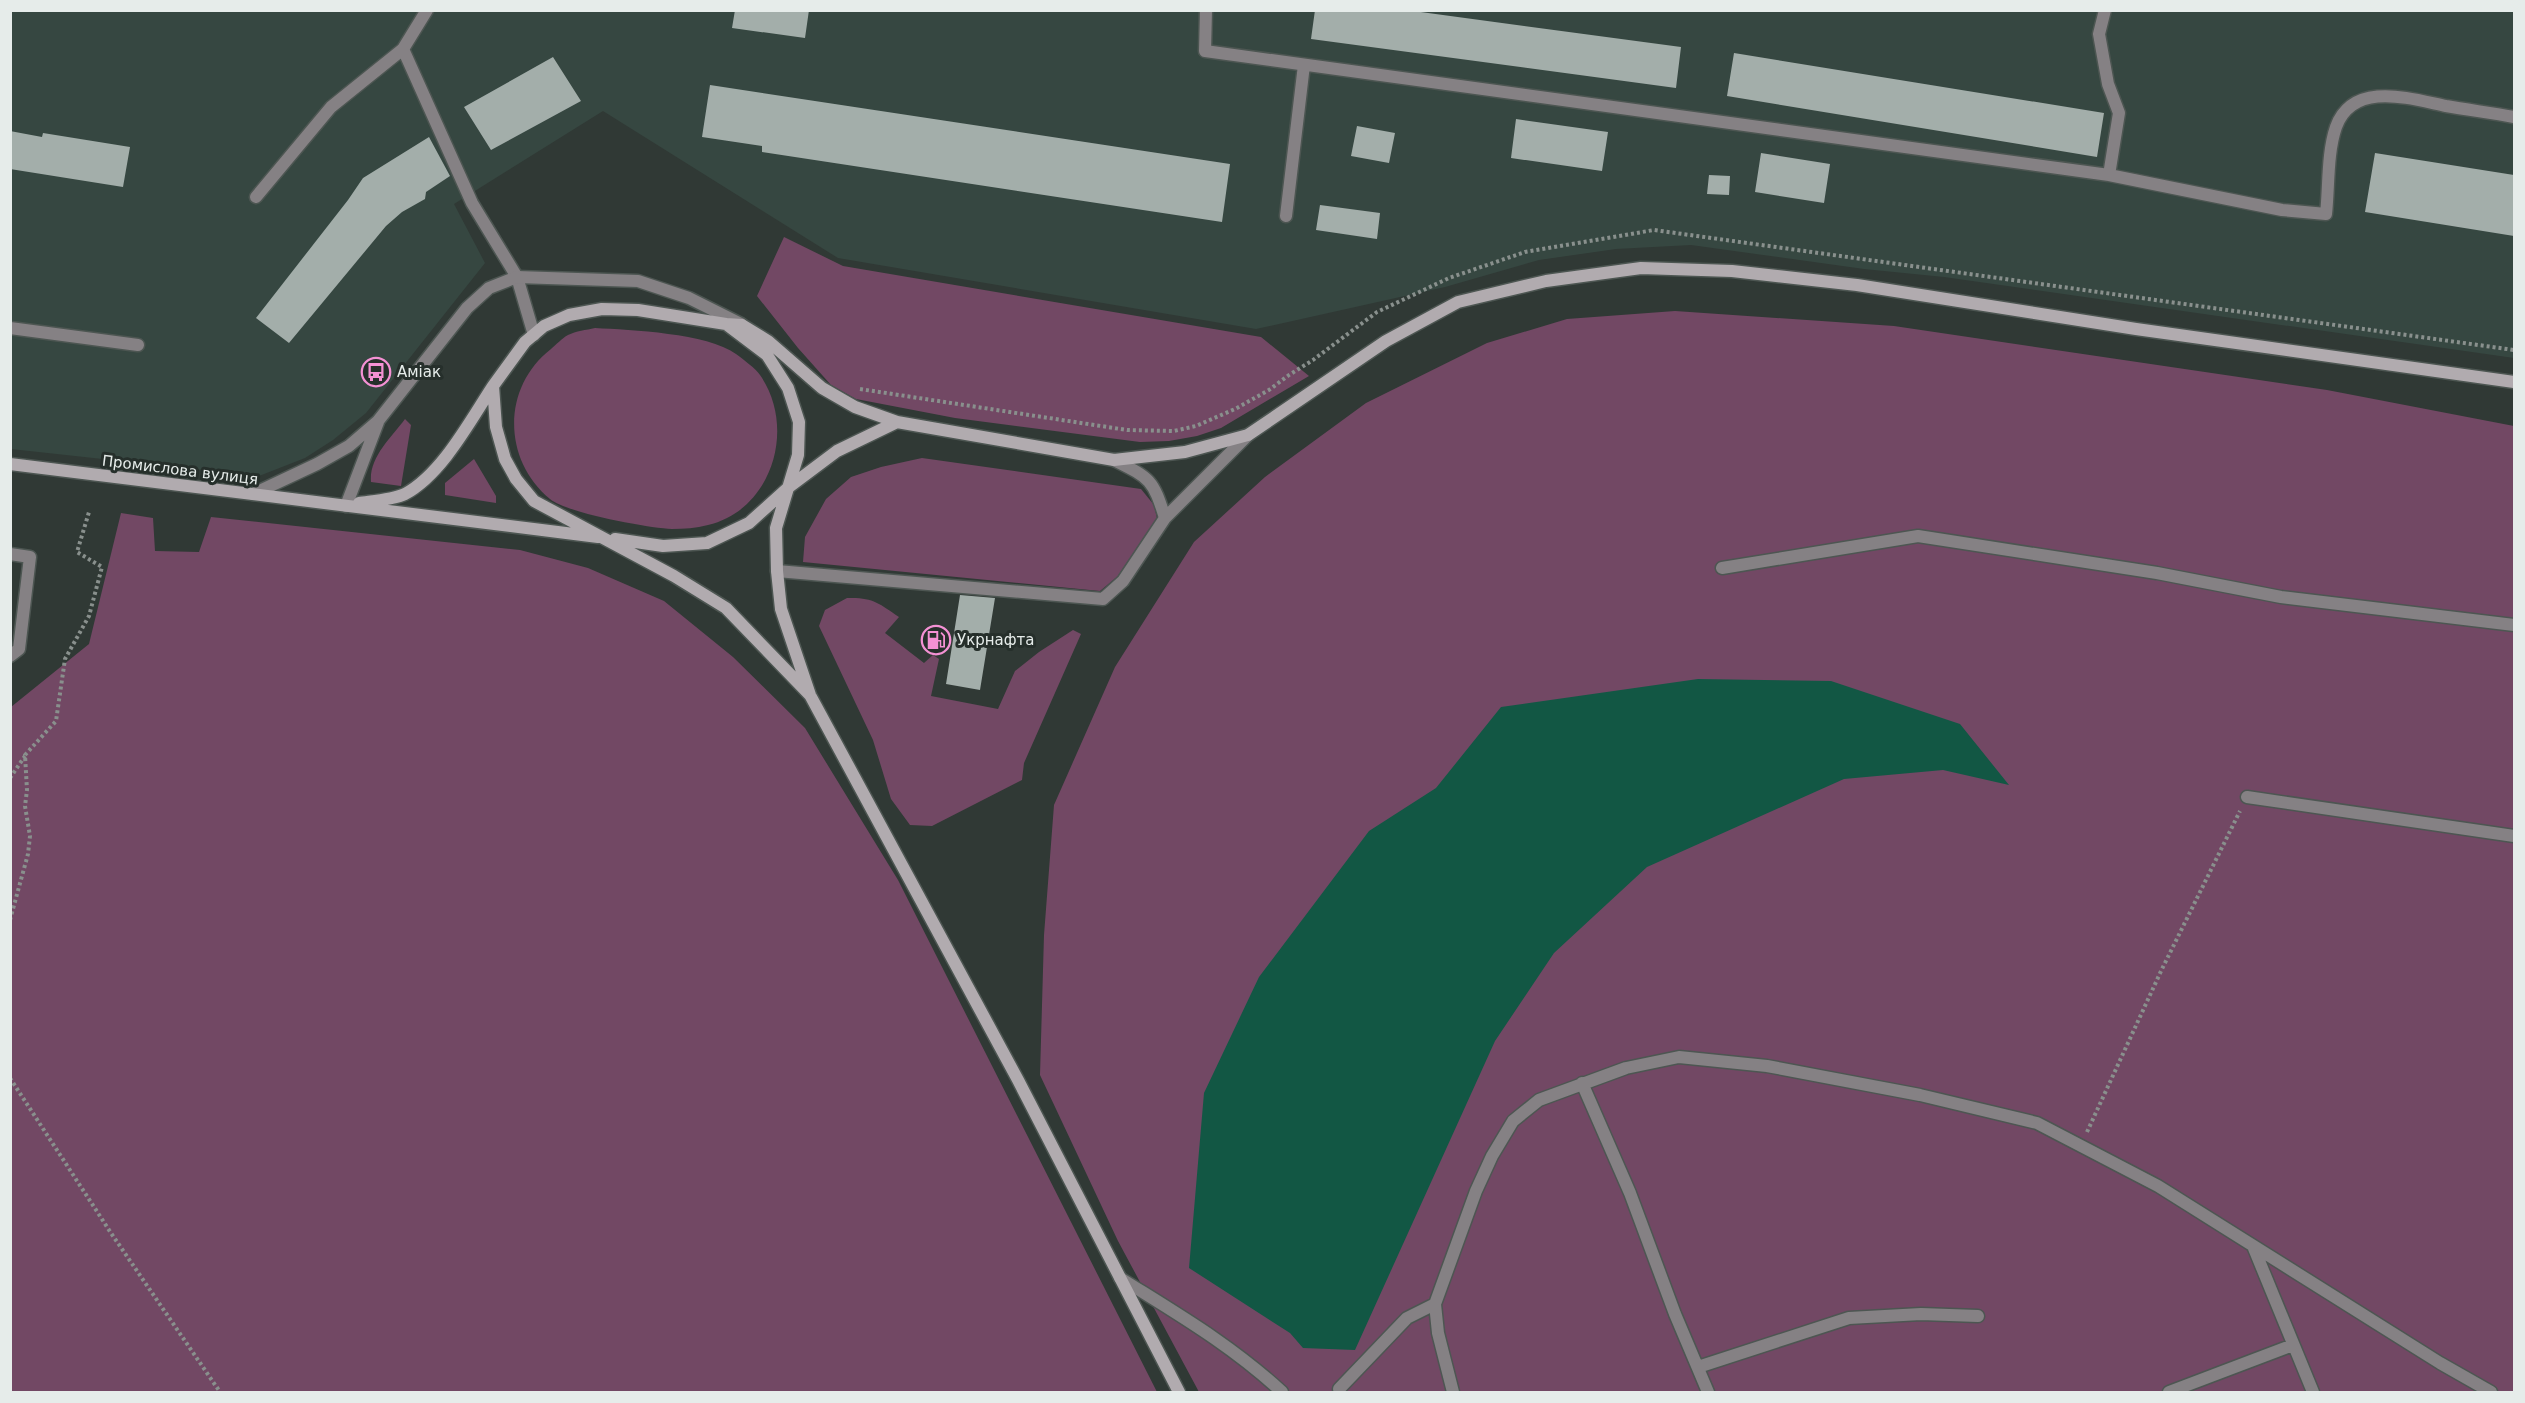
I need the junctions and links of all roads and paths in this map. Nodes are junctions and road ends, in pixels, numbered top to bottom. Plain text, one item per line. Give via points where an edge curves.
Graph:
1 (427, 10) edge
2 (1206, 10) edge
3 (2105, 10) edge
4 (403, 49) junction
5 (1304, 65) junction
6 (2514, 117) edge
7 (2109, 175) junction
8 (256, 197) dead end
9 (1286, 216) dead end
10 (517, 277) junction
11 (726, 324) junction
12 (742, 325) junction
13 (10, 328) edge
14 (534, 334) junction
15 (138, 345) dead end
16 (2514, 350) edge
17 (2514, 382) edge
18 (493, 386) junction
19 (857, 389) dead end
20 (378, 421) junction
21 (897, 422) junction
22 (1248, 435) junction
23 (1114, 460) junction
24 (10, 464) edge
25 (789, 487) junction
26 (253, 494) junction
27 (346, 506) junction
28 (89, 512) dead end
29 (1166, 518) junction
30 (605, 538) junction
31 (10, 554) edge
32 (1722, 568) dead end
33 (777, 571) junction
34 (2514, 625) edge
35 (10, 656) edge
36 (810, 695) junction
37 (25, 755) junction
38 (10, 778) edge
39 (2247, 797) joint
40 (2514, 836) edge
41 (10, 920) edge
42 (10, 1078) edge
43 (1582, 1083) junction
44 (2081, 1146) junction
45 (2253, 1246) junction
46 (1120, 1278) junction
47 (1435, 1304) junction
48 (1978, 1316) dead end
49 (2293, 1345) junction
50 (1698, 1367) junction
51 (1339, 1389) dead end
52 (220, 1392) edge
53 (1179, 1392) edge
54 (1282, 1392) edge
55 (1453, 1392) edge
56 (1708, 1392) edge
57 (2169, 1392) edge
58 (2313, 1392) edge
59 (2491, 1392) edge

1 - 4 street
2 - 5 street via 1205,51
3 - 7 street via 2098,34 2108,84 2119,113
4 - 8 street via 331,107
4 - 10 street via 472,203
5 - 7 street
5 - 9 street
6 - 7 street via 2409,97 2373,96 2349,106 2336,126 2326,214 2282,210
10 - 12 street via 638,281 689,298
10 - 14 street
10 - 20 street via 489,288 467,308
11 - 12 main road
11 - 14 main road via 638,310 602,309 569,315
11 - 25 main road via 767,355 788,388 799,422 798,455
12 - 21 main road via 768,341 822,388 855,407
13 - 15 street
14 - 18 main road
16 - 19 path via 1654,230 1525,252 1449,278 1377,312 1313,360 1235,409 1174,431 1127,430
17 - 22 main road via 1857,285 1732,270 1641,268 1546,281 1458,302 1386,341
18 - 27 main road via 425,481 403,495
18 - 30 main road via 496,427 504,459 516,479 534,501
20 - 26 street via 349,446
20 - 27 street
21 - 23 main road
21 - 25 main road, Промислова вулиця via 837,452
22 - 23 main road via 1185,452
22 - 29 street
23 - 29 street via 1144,475 1157,491
24 - 26 main road, Промислова вулиця
25 - 30 main road, Промислова вулиця via 749,524 707,543 663,546
25 - 33 main road via 776,528
26 - 27 main road, Промислова вулиця
27 - 30 main road, Промислова вулиця
28 - 37 path via 77,552 102,567 98,583 88,616 65,658 56,721
29 - 33 street via 1124,580 1103,599
30 - 36 main road via 726,609
31 - 35 street via 30,557 19,649
32 - 34 street via 1918,536 2157,573 2281,597
33 - 36 main road via 781,609
36 - 46 main road
37 - 38 path
37 - 41 path via 30,836
39 - 40 street
39 - 44 path
42 - 52 path
43 - 44 street via 1626,1068 1679,1057 1729,1061 1977,1107 2037,1124
43 - 47 street via 1539,1100 1513,1121 1476,1191
43 - 50 street
44 - 45 street via 2158,1186
45 - 49 street
45 - 59 street
46 - 53 main road
46 - 54 street via 1220,1340
47 - 51 street via 1407,1318
47 - 55 street via 1438,1334
48 - 50 street via 1849,1318
49 - 57 street
49 - 58 street
50 - 56 street

